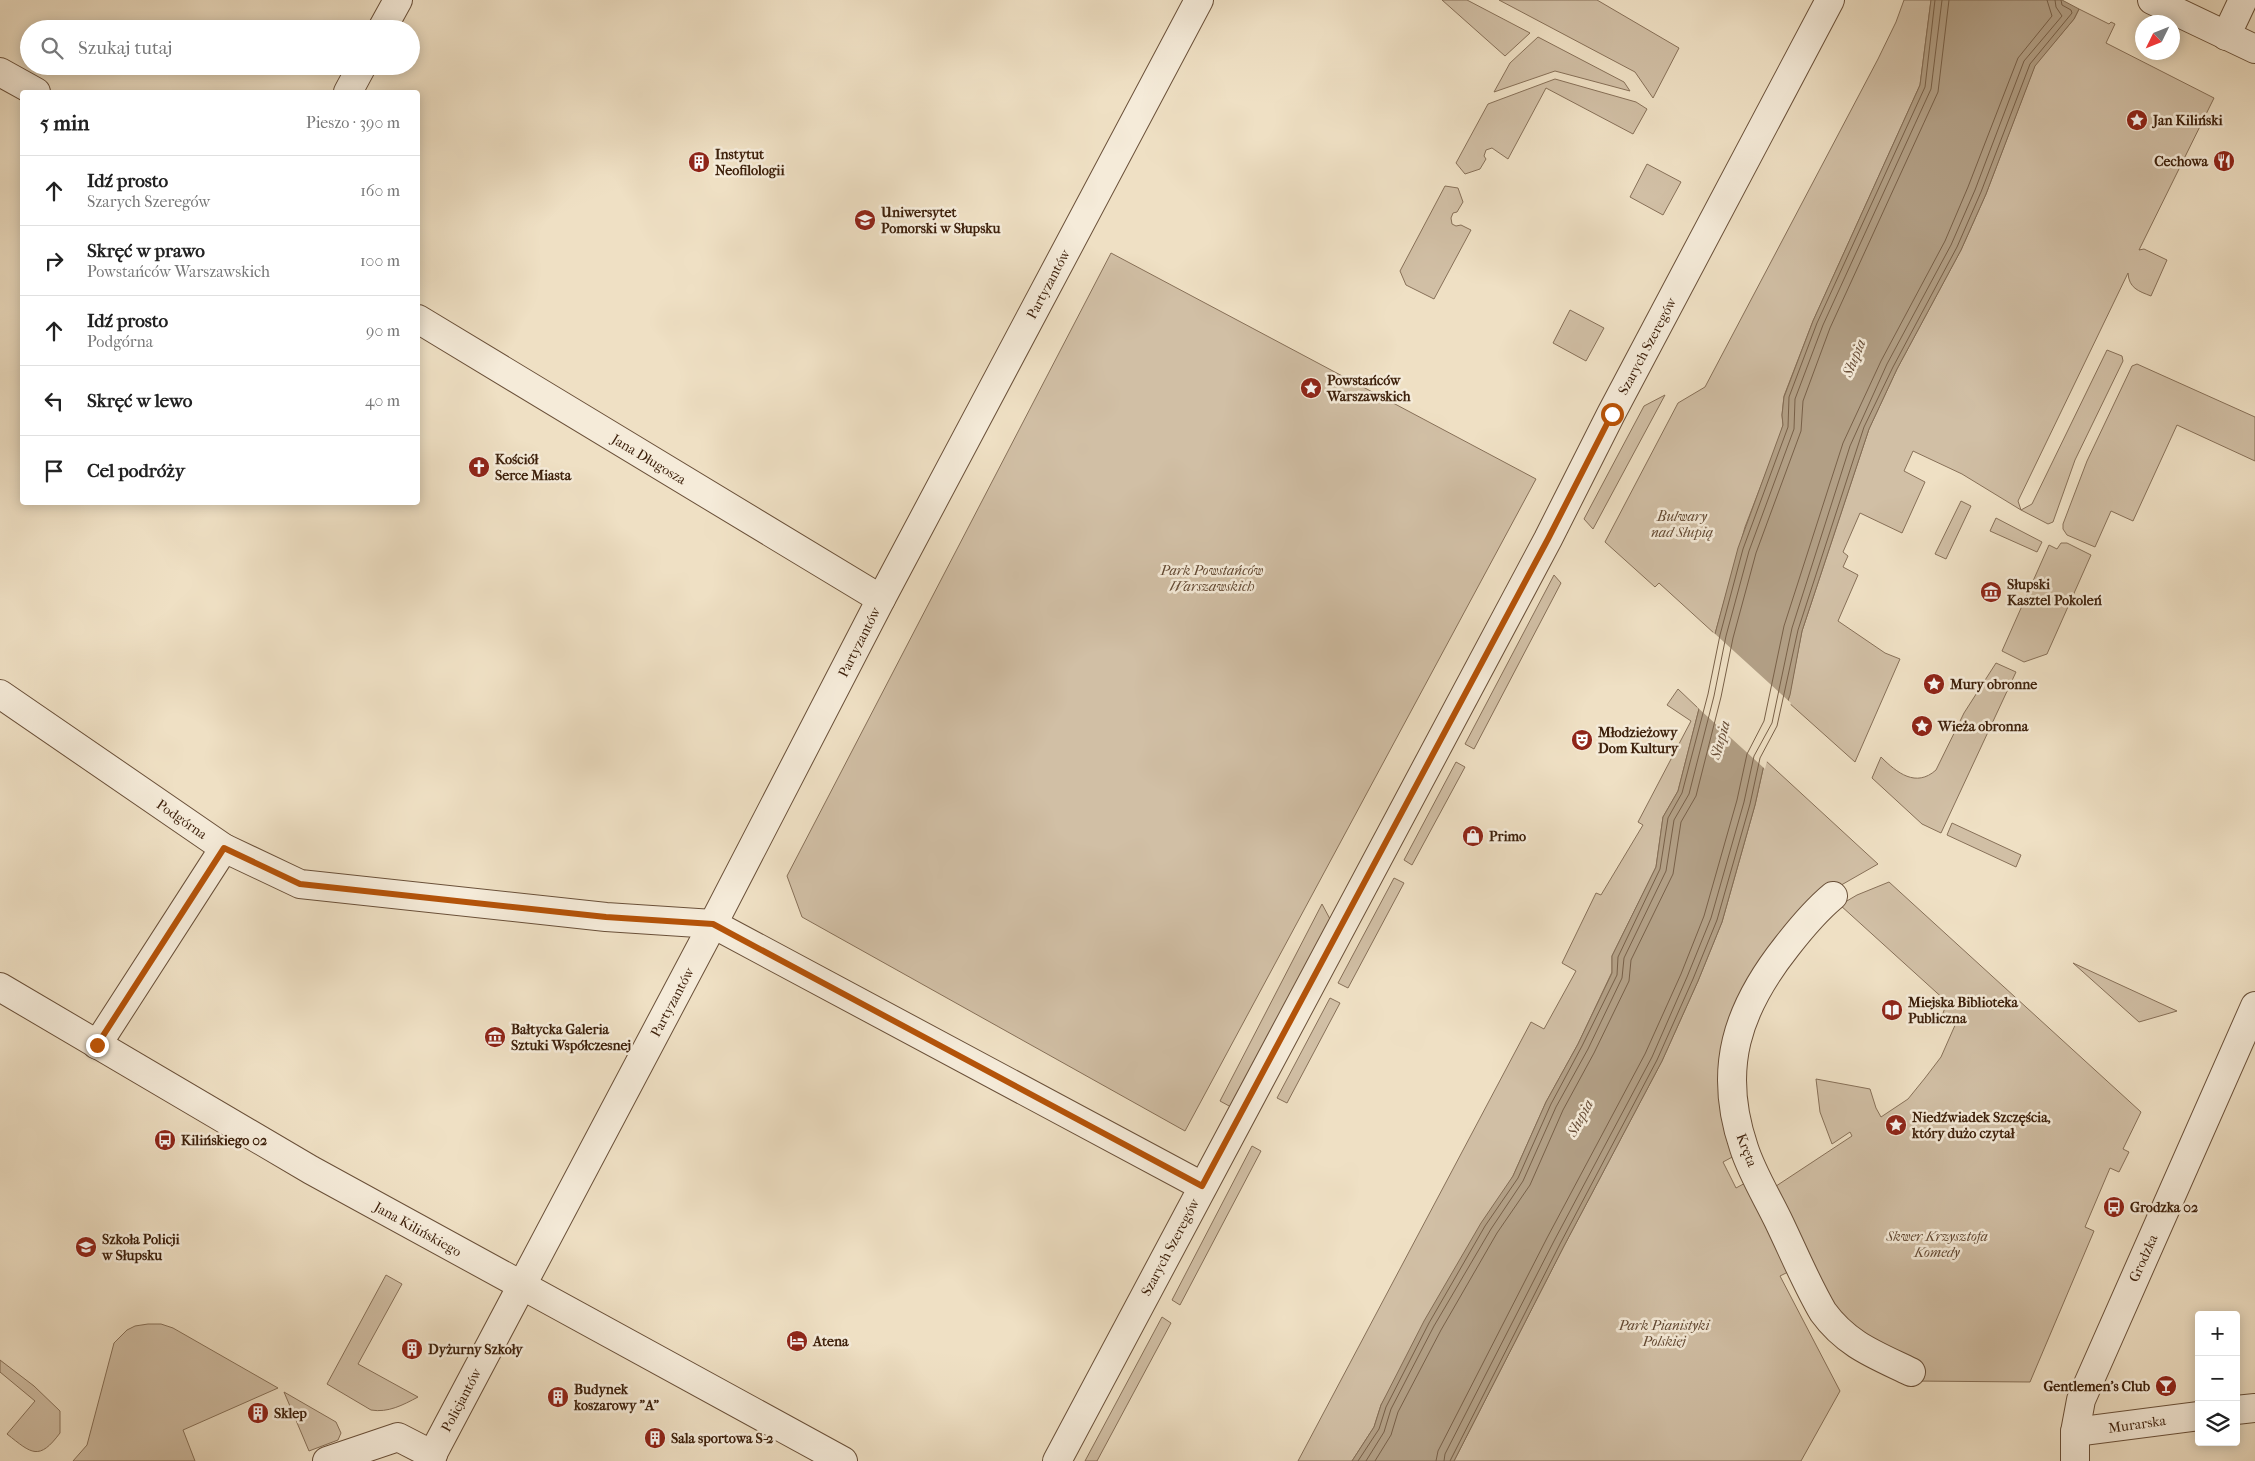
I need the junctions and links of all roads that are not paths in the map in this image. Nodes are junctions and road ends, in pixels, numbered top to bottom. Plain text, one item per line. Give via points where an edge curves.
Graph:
1 (398, 0) edge
2 (1199, 0) edge
3 (1830, 0) edge
4 (2152, 0) edge
5 (2242, 0) edge
6 (387, 20) edge
7 (2226, 36) junction
8 (2255, 49) edge
9 (0, 72) edge
10 (357, 75) edge
11 (32, 90) edge
12 (349, 90) edge
13 (420, 319) edge
14 (881, 599) junction
15 (0, 694) edge
16 (224, 848) junction
17 (1833, 896) dead end
18 (713, 924) junction
19 (0, 987) edge
20 (2255, 1006) edge
21 (97, 1045) junction
22 (1202, 1186) junction
23 (521, 1286) junction
24 (1911, 1372) dead end
25 (2255, 1408) edge
26 (2240, 1410) edge
27 (2195, 1417) edge
28 (2075, 1432) junction
29 (431, 1458) edge
30 (327, 1461) edge
31 (843, 1461) edge
32 (1057, 1461) edge
33 (2075, 1461) edge

1 - 6 street
2 - 14 street, Partyzantów
3 - 22 street, Szarych Szeregów via 1620,396 1544,548
4 - 7 street
5 - 7 street
7 - 8 street
9 - 11 street
10 - 12 street
13 - 14 street, Jana Długosza
14 - 18 street, Partyzantów
15 - 16 street, Podgórna
16 - 18 street, Podgórna via 300,884 606,917
16 - 21 street
17 - 24 street, Kręta via 1814,912 1774,963 1741,1022 1733,1062 1734,1105 1744,1149 1823,1312 1834,1327 1855,1345
18 - 22 street
18 - 23 street, Partyzantów
19 - 21 street, Jana Kilińskiego
20 - 28 street, Grodzka via 2081,1400
21 - 23 street, Jana Kilińskiego via 311,1170
22 - 32 street, Szarych Szeregów
23 - 29 street, Policjantów
23 - 31 street, Jana Kilińskiego
25 - 26 street
27 - 28 street, Murarska
28 - 33 street, Grodzka
29 - 30 street via 398,1436

